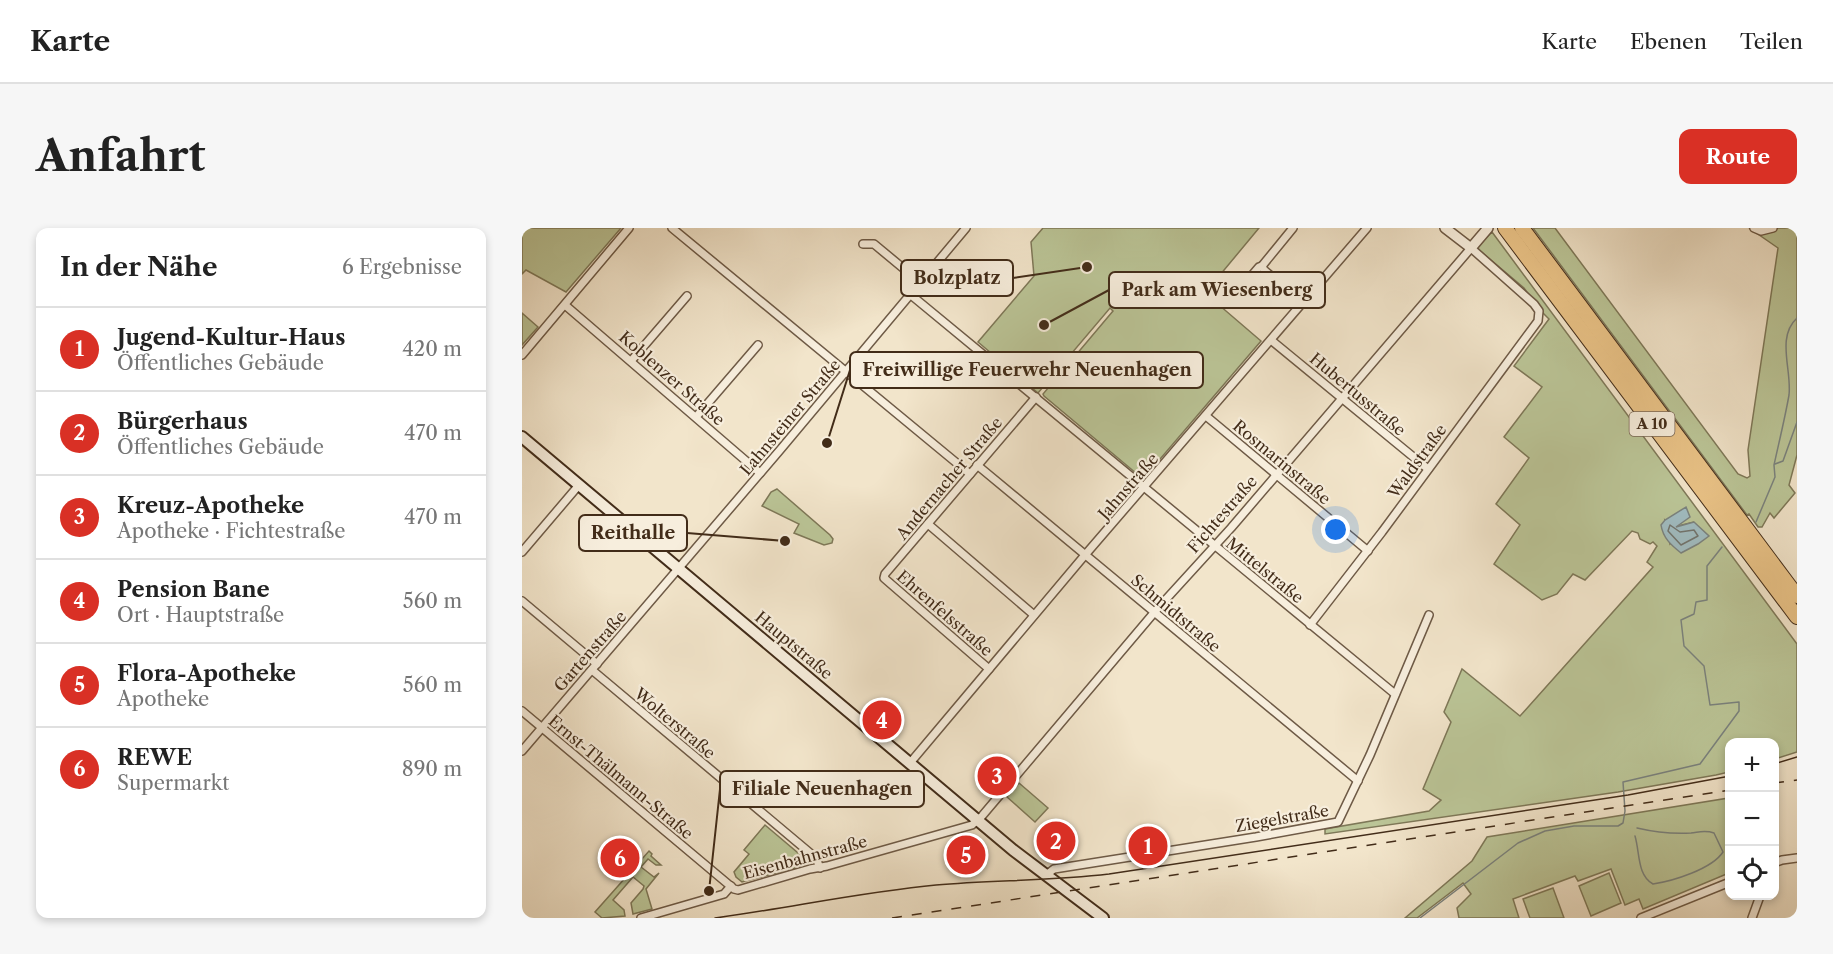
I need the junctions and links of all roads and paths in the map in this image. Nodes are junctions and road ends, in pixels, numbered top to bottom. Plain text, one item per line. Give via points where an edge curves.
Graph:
1 (629, 228) edge
2 (672, 228) edge
3 (966, 228) edge
4 (1293, 228) edge
5 (1366, 228) edge
6 (1445, 228) edge
7 (1488, 228) edge
8 (1522, 228) edge
9 (1754, 228) edge
10 (1773, 228) edge
11 (1506, 230) edge
12 (863, 243) dead end
13 (1471, 248) junction
14 (1262, 266) junction
15 (921, 283) junction
16 (1241, 288) dead end
17 (911, 295) junction
18 (687, 296) dead end
19 (1303, 303) junction
20 (565, 305) junction
21 (1271, 340) junction
22 (758, 345) dead end
23 (522, 355) edge
24 (631, 361) junction
25 (846, 372) junction
26 (1036, 397) junction
27 (1342, 399) junction
28 (1206, 416) junction
29 (696, 417) junction
30 (522, 437) edge
31 (977, 465) junction
32 (1428, 469) junction
33 (760, 473) junction
34 (970, 474) junction
35 (1275, 475) junction
36 (579, 485) junction
37 (1145, 488) junction
38 (928, 524) junction
39 (1214, 546) junction
40 (1368, 551) junction
41 (522, 552) edge
42 (1085, 555) junction
43 (679, 569) junction
44 (884, 578) joint
45 (1797, 596) edge
46 (522, 601) edge
47 (1154, 613) junction
48 (1034, 615) junction
49 (1429, 615) dead end
50 (1797, 617) edge
51 (1310, 625) junction
52 (595, 667) junction
53 (989, 669) junction
54 (1395, 694) junction
55 (522, 711) edge
56 (542, 728) junction
57 (522, 751) edge
58 (910, 763) junction
59 (1358, 781) junction
60 (979, 820) junction
61 (1797, 858) edge
62 (1779, 861) edge
63 (820, 868) junction
64 (1046, 875) junction
65 (1725, 884) edge
66 (731, 886) junction
67 (1759, 900) edge
68 (641, 918) edge
69 (1103, 918) edge
70 (1641, 918) edge
71 (1752, 918) edge

1 - 20 street
2 - 25 street
3 - 15 street, Lahnsteiner Straße
4 - 14 street
5 - 19 street, Jahnstraße
6 - 13 street
7 - 13 street, Fichtestraße
8 - 45 highway, A 10
9 - 10 street
11 - 50 highway, A 10
12 - 15 street via 874,244
13 - 27 street, Fichtestraße
13 - 32 street, Waldstraße via 1534,304 1539,311 1538,321
14 - 16 street
14 - 19 street
15 - 17 street, Lahnsteiner Straße
17 - 25 street, Lahnsteiner Straße
17 - 26 street, Mittelstraße
18 - 24 street
19 - 21 street, Jahnstraße
20 - 23 street
20 - 24 street, Koblenzer Straße
21 - 27 street, Hubertusstraße
21 - 28 street, Jahnstraße
22 - 29 street
24 - 29 street, Koblenzer Straße
25 - 33 street, Lahnsteiner Straße
25 - 34 street
26 - 31 street, Andernacher Straße
26 - 37 street, Mittelstraße
27 - 32 street, Hubertusstraße
27 - 35 street, Fichtestraße
28 - 35 street, Rosmarinstraße
28 - 37 street, Jahnstraße
29 - 33 street, Koblenzer Straße
30 - 36 main road, Hauptstraße
31 - 34 street, Andernacher Straße
31 - 42 street, Schmidtstraße
32 - 40 street, Waldstraße
33 - 43 street, Lahnsteiner Straße
34 - 38 street, Andernacher Straße
35 - 39 street, Fichtestraße
35 - 40 street, Rosmarinstraße
36 - 41 street
36 - 43 main road, Hauptstraße
37 - 39 street, Mittelstraße
37 - 42 street, Jahnstraße
38 - 44 street, Andernacher Straße
38 - 48 street
39 - 47 street, Fichtestraße
39 - 51 street, Mittelstraße
40 - 51 street, Waldstraße
42 - 47 street, Schmidtstraße
42 - 48 street, Jahnstraße
43 - 52 street, Gartenstraße
43 - 58 main road, Hauptstraße
44 - 53 street, Ehrenfelsstraße
46 - 52 street, Wolterstraße
47 - 59 street, Schmidtstraße
47 - 60 street, Fichtestraße
48 - 53 street, Jahnstraße
49 - 54 street, Ziegelstraße
51 - 54 street, Mittelstraße
52 - 56 street, Gartenstraße
52 - 63 street, Wolterstraße via 816,858
53 - 58 street, Jahnstraße
54 - 59 street, Ziegelstraße
55 - 56 street, Ernst-Thälmann-Straße
56 - 57 street, Gartenstraße
56 - 66 street, Ernst-Thälmann-Straße
58 - 60 main road, Hauptstraße
59 - 64 street, Ziegelstraße via 1341,819 1334,824 1054,869
60 - 63 street, Eisenbahnstraße
60 - 64 main road, Hauptstraße
61 - 62 street
63 - 66 street, Eisenbahnstraße via 738,890
64 - 69 main road, Hauptstraße
65 - 70 street
66 - 68 street, Eisenbahnstraße via 724,894
67 - 71 street

